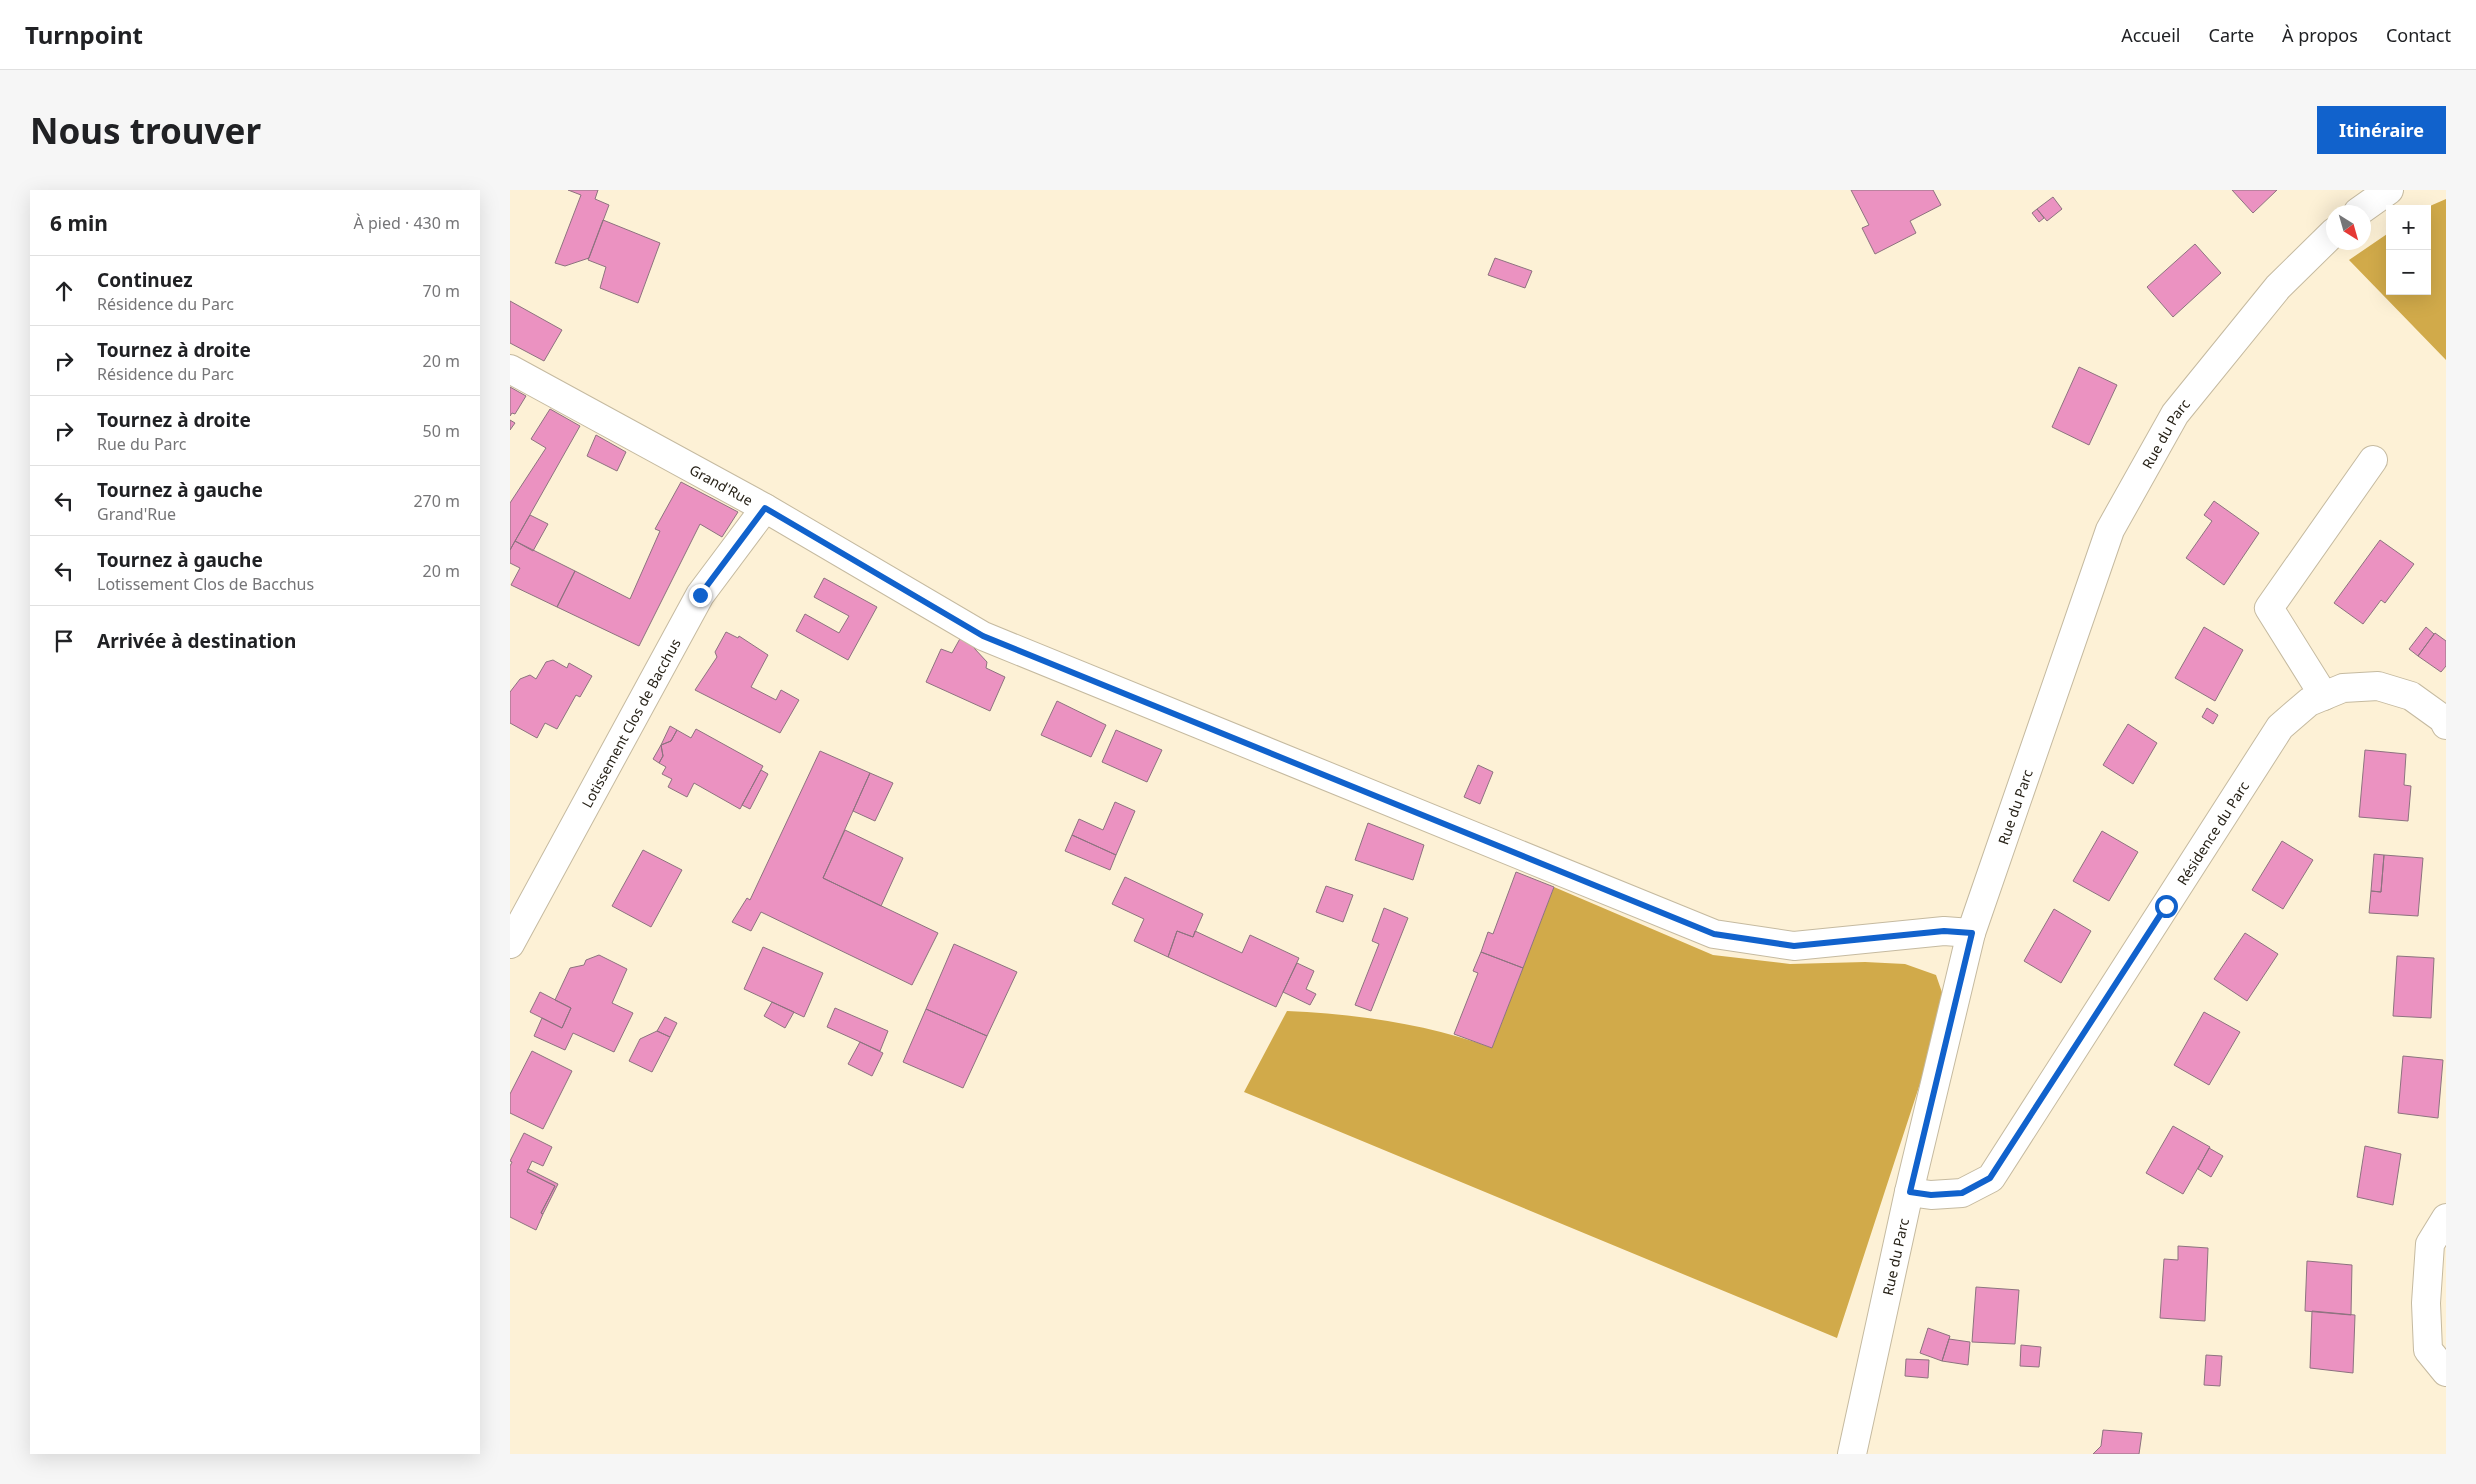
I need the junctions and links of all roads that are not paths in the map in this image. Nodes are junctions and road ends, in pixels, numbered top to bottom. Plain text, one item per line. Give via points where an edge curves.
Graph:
1 (2389, 190) edge
2 (2368, 205) edge
3 (2326, 240) edge
4 (510, 369) edge
5 (2373, 460) dead end
6 (765, 508) junction
7 (2324, 696) junction
8 (2446, 725) edge
9 (1972, 933) junction
10 (510, 944) edge
11 (1910, 1192) junction
12 (2446, 1218) edge
13 (2446, 1372) edge
14 (1852, 1454) edge

1 - 2 street
3 - 9 street, Rue du Parc via 2278,287 2175,414 2110,530
4 - 6 street, Grand'Rue
5 - 7 street via 2269,608
6 - 9 street, Grand'Rue via 983,636 1714,934 1794,946 1944,931
6 - 10 street, Lotissement Clos de Bacchus via 700,595
7 - 8 street, Résidence du Parc via 2343,688 2378,686 2411,696 2443,719
7 - 11 street, Résidence du Parc via 2309,702 2280,727 1990,1178 1962,1193 1931,1195
9 - 11 street, Rue du Parc
11 - 14 street, Rue du Parc
12 - 13 street via 2430,1244 2426,1302 2428,1350

